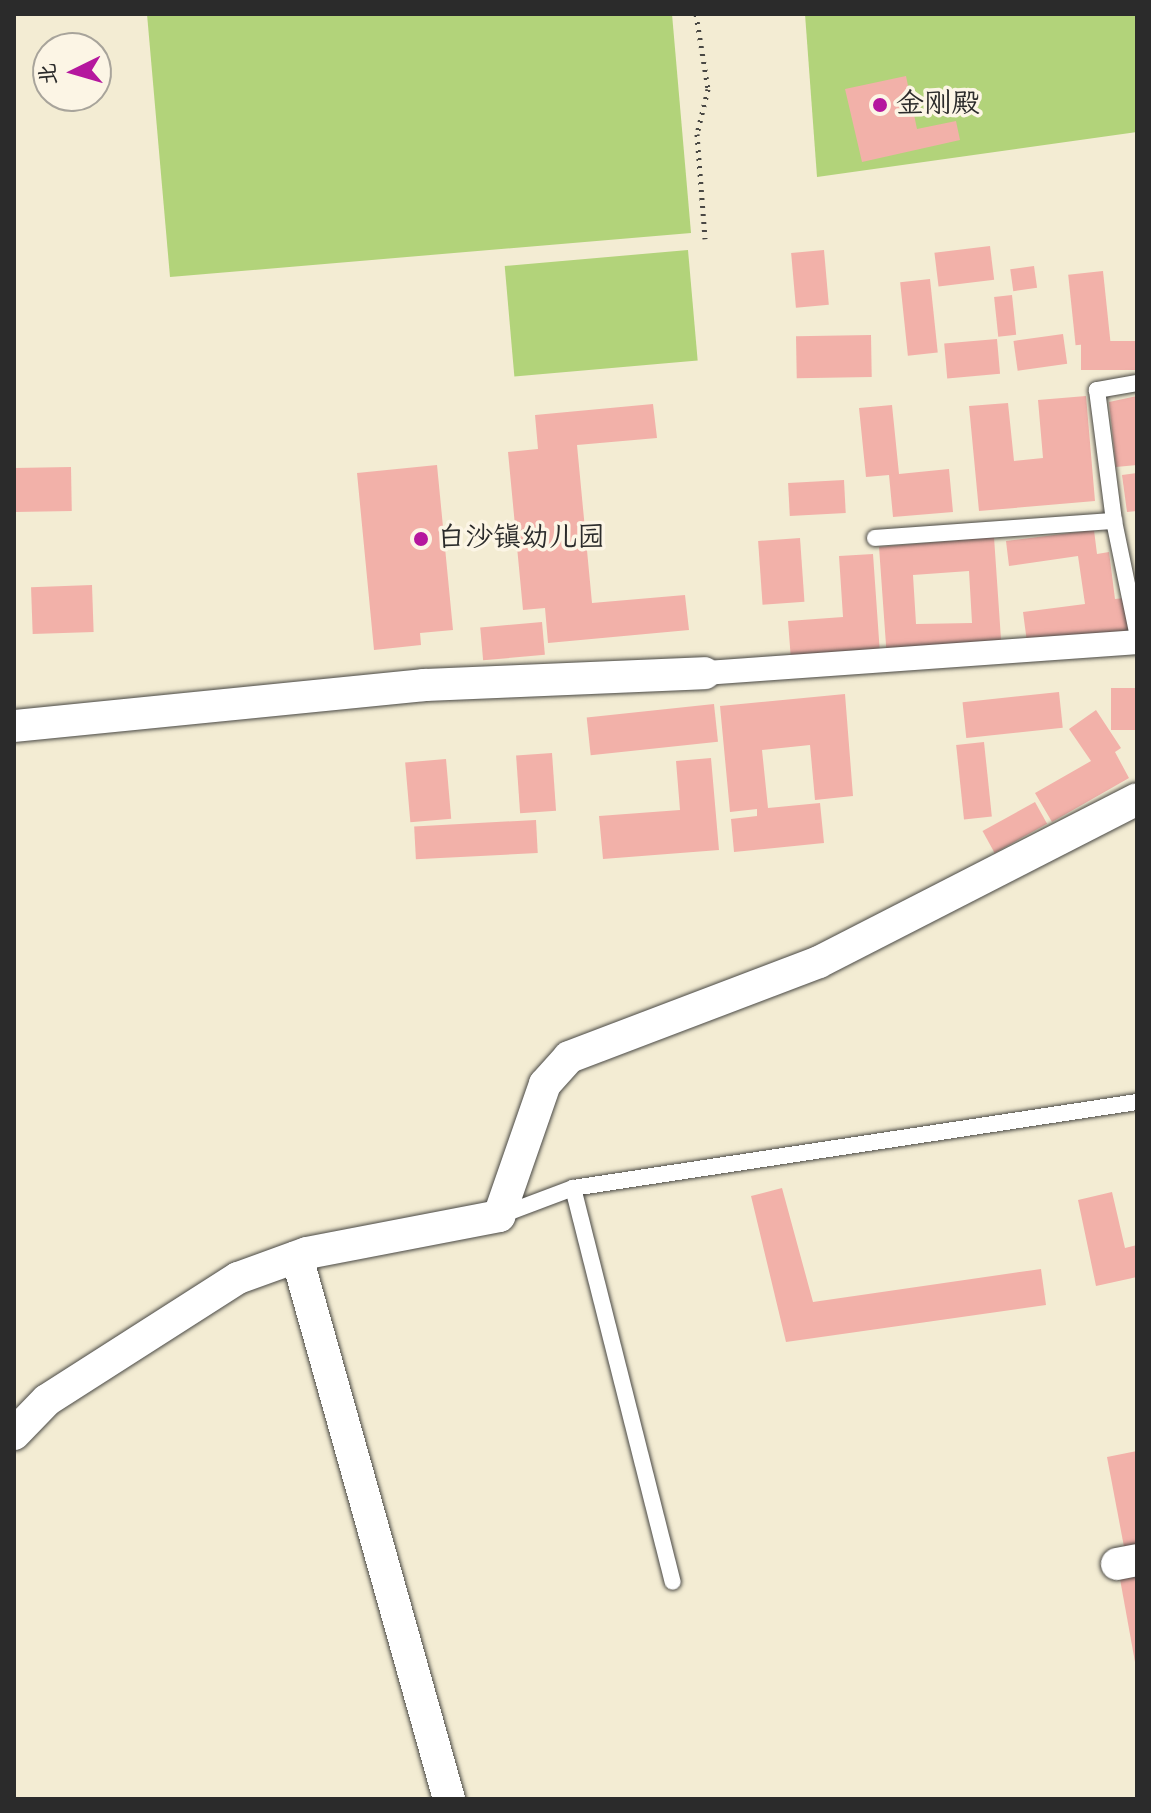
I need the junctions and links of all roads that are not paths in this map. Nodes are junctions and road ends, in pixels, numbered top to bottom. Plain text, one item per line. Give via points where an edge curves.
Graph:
1 (1137, 383) edge
2 (1114, 521) junction
3 (875, 538) dead end
4 (1137, 632) edge
5 (1137, 642) edge
6 (705, 673) joint
7 (14, 726) edge
8 (1137, 799) edge
9 (1137, 1102) edge
10 (573, 1188) junction
11 (499, 1216) junction
12 (297, 1257) junction
13 (14, 1434) edge
14 (673, 1582) dead end
15 (449, 1799) edge

1 - 2 lane via 1097,390
2 - 3 lane
2 - 4 lane
5 - 6 street
6 - 7 street via 424,685
8 - 11 street via 819,962 569,1057 545,1084
9 - 10 lane
10 - 11 lane
10 - 14 lane
11 - 12 street
12 - 13 street via 198,1300 47,1400
12 - 15 street

